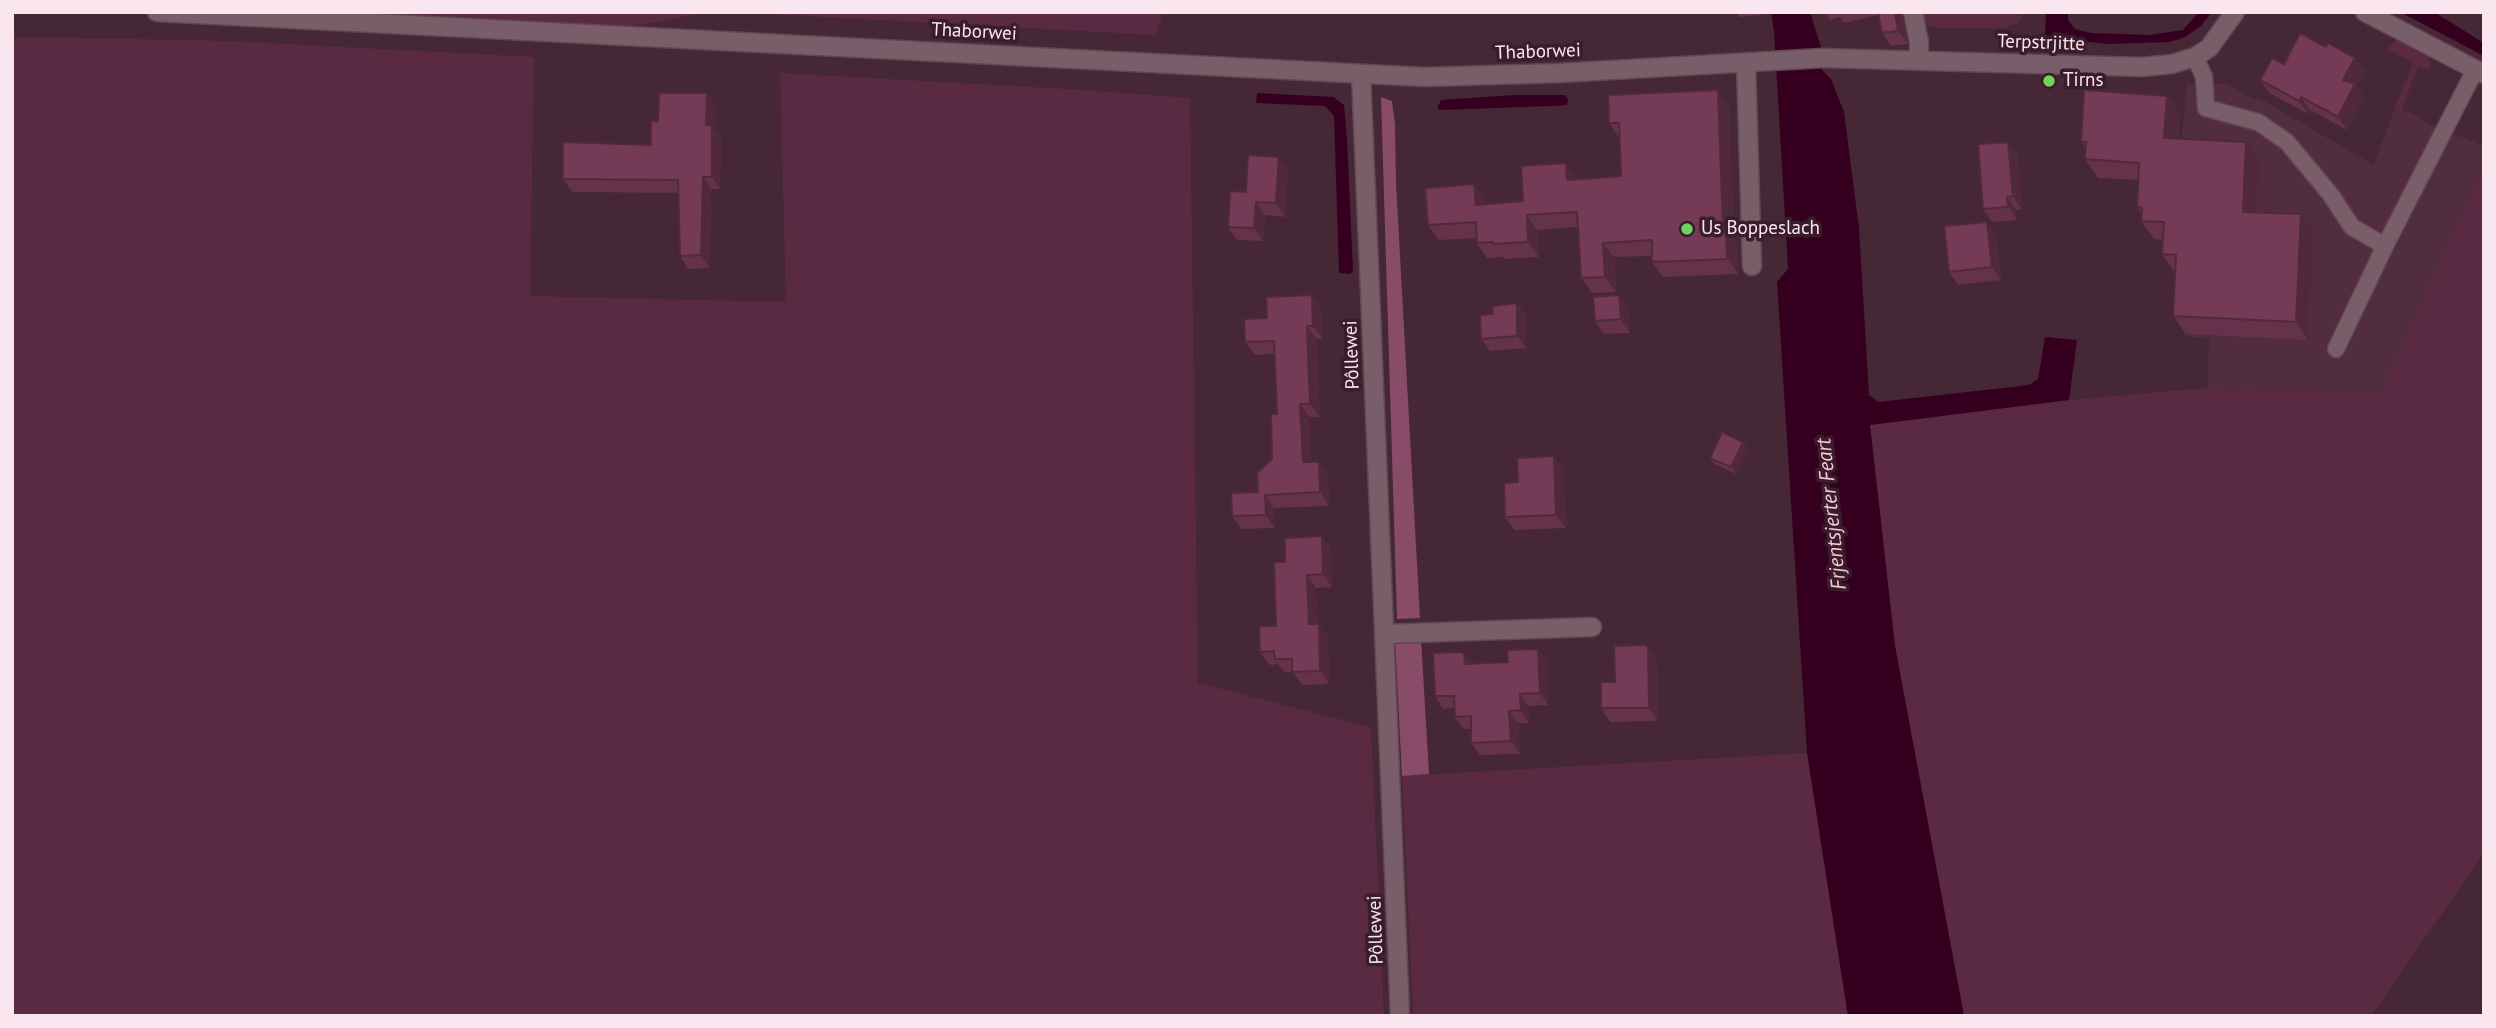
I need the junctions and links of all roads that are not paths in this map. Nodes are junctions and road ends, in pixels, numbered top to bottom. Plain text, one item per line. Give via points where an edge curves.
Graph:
1 (157, 12) edge
2 (1913, 12) edge
3 (2235, 12) edge
4 (2365, 12) edge
5 (2195, 57) junction
6 (1823, 58) joint
7 (1919, 60) junction
8 (1746, 63) junction
9 (2479, 72) edge
10 (1362, 74) junction
11 (2385, 246) junction
12 (1752, 266) dead end
13 (2336, 349) dead end
14 (1592, 627) dead end
15 (1384, 634) junction
16 (1400, 1016) edge

1 - 10 street, Thaborwei
2 - 7 street
3 - 5 street via 2209,48
4 - 9 street
5 - 7 street, Terpstrjitte via 2142,67
5 - 11 lane via 2204,77 2206,108 2258,122 2287,142 2352,227
6 - 7 street, Terpstrjitte
6 - 8 street, Thaborwei
8 - 10 street, Thaborwei via 1425,77
8 - 12 street
9 - 11 lane
10 - 15 street, Pôllewei
11 - 13 lane
14 - 15 street
15 - 16 street, Pôllewei

